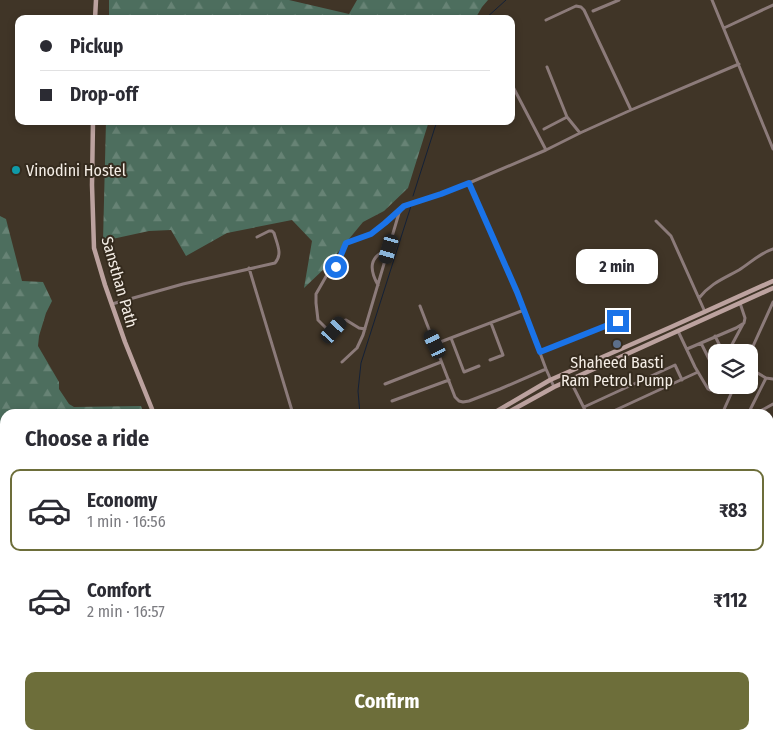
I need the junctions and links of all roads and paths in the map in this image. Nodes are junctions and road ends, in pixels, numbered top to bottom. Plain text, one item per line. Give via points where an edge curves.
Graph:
1 (96, 0) edge
2 (618, 0) edge
3 (712, 0) edge
4 (773, 5) edge
5 (593, 11) dead end
6 (95, 15) edge
7 (546, 20) dead end
8 (724, 28) junction
9 (739, 64) junction
10 (547, 67) dead end
11 (515, 93) edge
12 (632, 110) junction
13 (567, 117) junction
14 (93, 125) edge
15 (544, 129) dead end
16 (580, 133) junction
17 (773, 149) edge
18 (546, 150) junction
19 (469, 183) junction
20 (404, 206) junction
21 (656, 222) dead end
22 (257, 237) dead end
23 (389, 249) junction
24 (773, 249) edge
25 (249, 268) junction
26 (773, 281) edge
27 (378, 285) junction
28 (773, 288) edge
29 (699, 298) junction
30 (773, 302) edge
31 (740, 303) junction
32 (112, 304) junction
33 (420, 306) dead end
34 (524, 310) junction
35 (705, 312) junction
36 (618, 321) dead end
37 (491, 323) junction
38 (744, 323) junction
39 (365, 329) junction
40 (678, 330) junction
41 (715, 336) junction
42 (451, 338) junction
43 (701, 343) junction
44 (435, 344) junction
45 (719, 344) edge
46 (732, 344) edge
47 (754, 344) edge
48 (686, 349) junction
49 (540, 352) junction
50 (708, 357) edge
51 (490, 360) dead end
52 (342, 362) dead end
53 (442, 362) junction
54 (479, 366) dead end
55 (546, 369) junction
56 (698, 372) junction
57 (758, 373) edge
58 (766, 378) junction
59 (570, 379) junction
60 (449, 380) junction
61 (550, 380) junction
62 (682, 380) junction
63 (773, 380) edge
64 (385, 384) dead end
65 (554, 386) junction
66 (708, 388) edge
67 (731, 394) edge
68 (392, 402) dead end
69 (584, 406) junction
70 (152, 409) edge
71 (291, 409) edge
72 (501, 409) edge
73 (515, 409) edge
74 (585, 409) edge
75 (618, 409) edge
76 (724, 409) edge
77 (750, 409) edge

1 - 6 main road
2 - 5 street
3 - 8 street
4 - 8 street
7 - 12 street via 576,6 584,10
8 - 9 street
9 - 12 street
9 - 17 street
10 - 13 street
11 - 18 street
12 - 16 street
13 - 15 street
13 - 16 street
14 - 32 main road, Sansthan Path via 94,248
16 - 18 street
18 - 19 street
19 - 20 street
19 - 34 street
20 - 23 street
20 - 39 street via 371,234 346,243 336,267 328,273 316,294 318,320 327,329 332,331 346,320
21 - 29 street via 671,236
22 - 25 street via 272,231 279,258 275,263
23 - 27 street
23 - 27 street via 374,259 373,273
24 - 29 street via 710,286
25 - 32 street
25 - 71 street
26 - 35 main road
27 - 39 street
28 - 31 main road
29 - 35 street
30 - 47 street
31 - 38 street via 746,318
31 - 40 main road
32 - 70 main road, Sansthan Path
33 - 44 street
34 - 37 street
34 - 49 street
35 - 61 main road
36 - 49 street
37 - 42 street
37 - 51 street via 503,355
38 - 41 street
38 - 46 street
39 - 52 street via 357,348
40 - 48 street
40 - 59 main road
41 - 43 street
41 - 45 street
42 - 44 street
42 - 54 street via 464,372
43 - 48 street
43 - 50 street
44 - 53 street
48 - 56 street
49 - 55 street
53 - 60 street
53 - 64 street
55 - 60 street via 464,402 455,397
55 - 61 street
56 - 62 street
56 - 66 street
57 - 58 street
58 - 63 street
58 - 77 street
59 - 65 main road
59 - 69 street
60 - 68 street
61 - 65 street
61 - 72 main road
62 - 69 street via 675,365
62 - 75 street
65 - 73 main road
67 - 76 street
69 - 74 street

